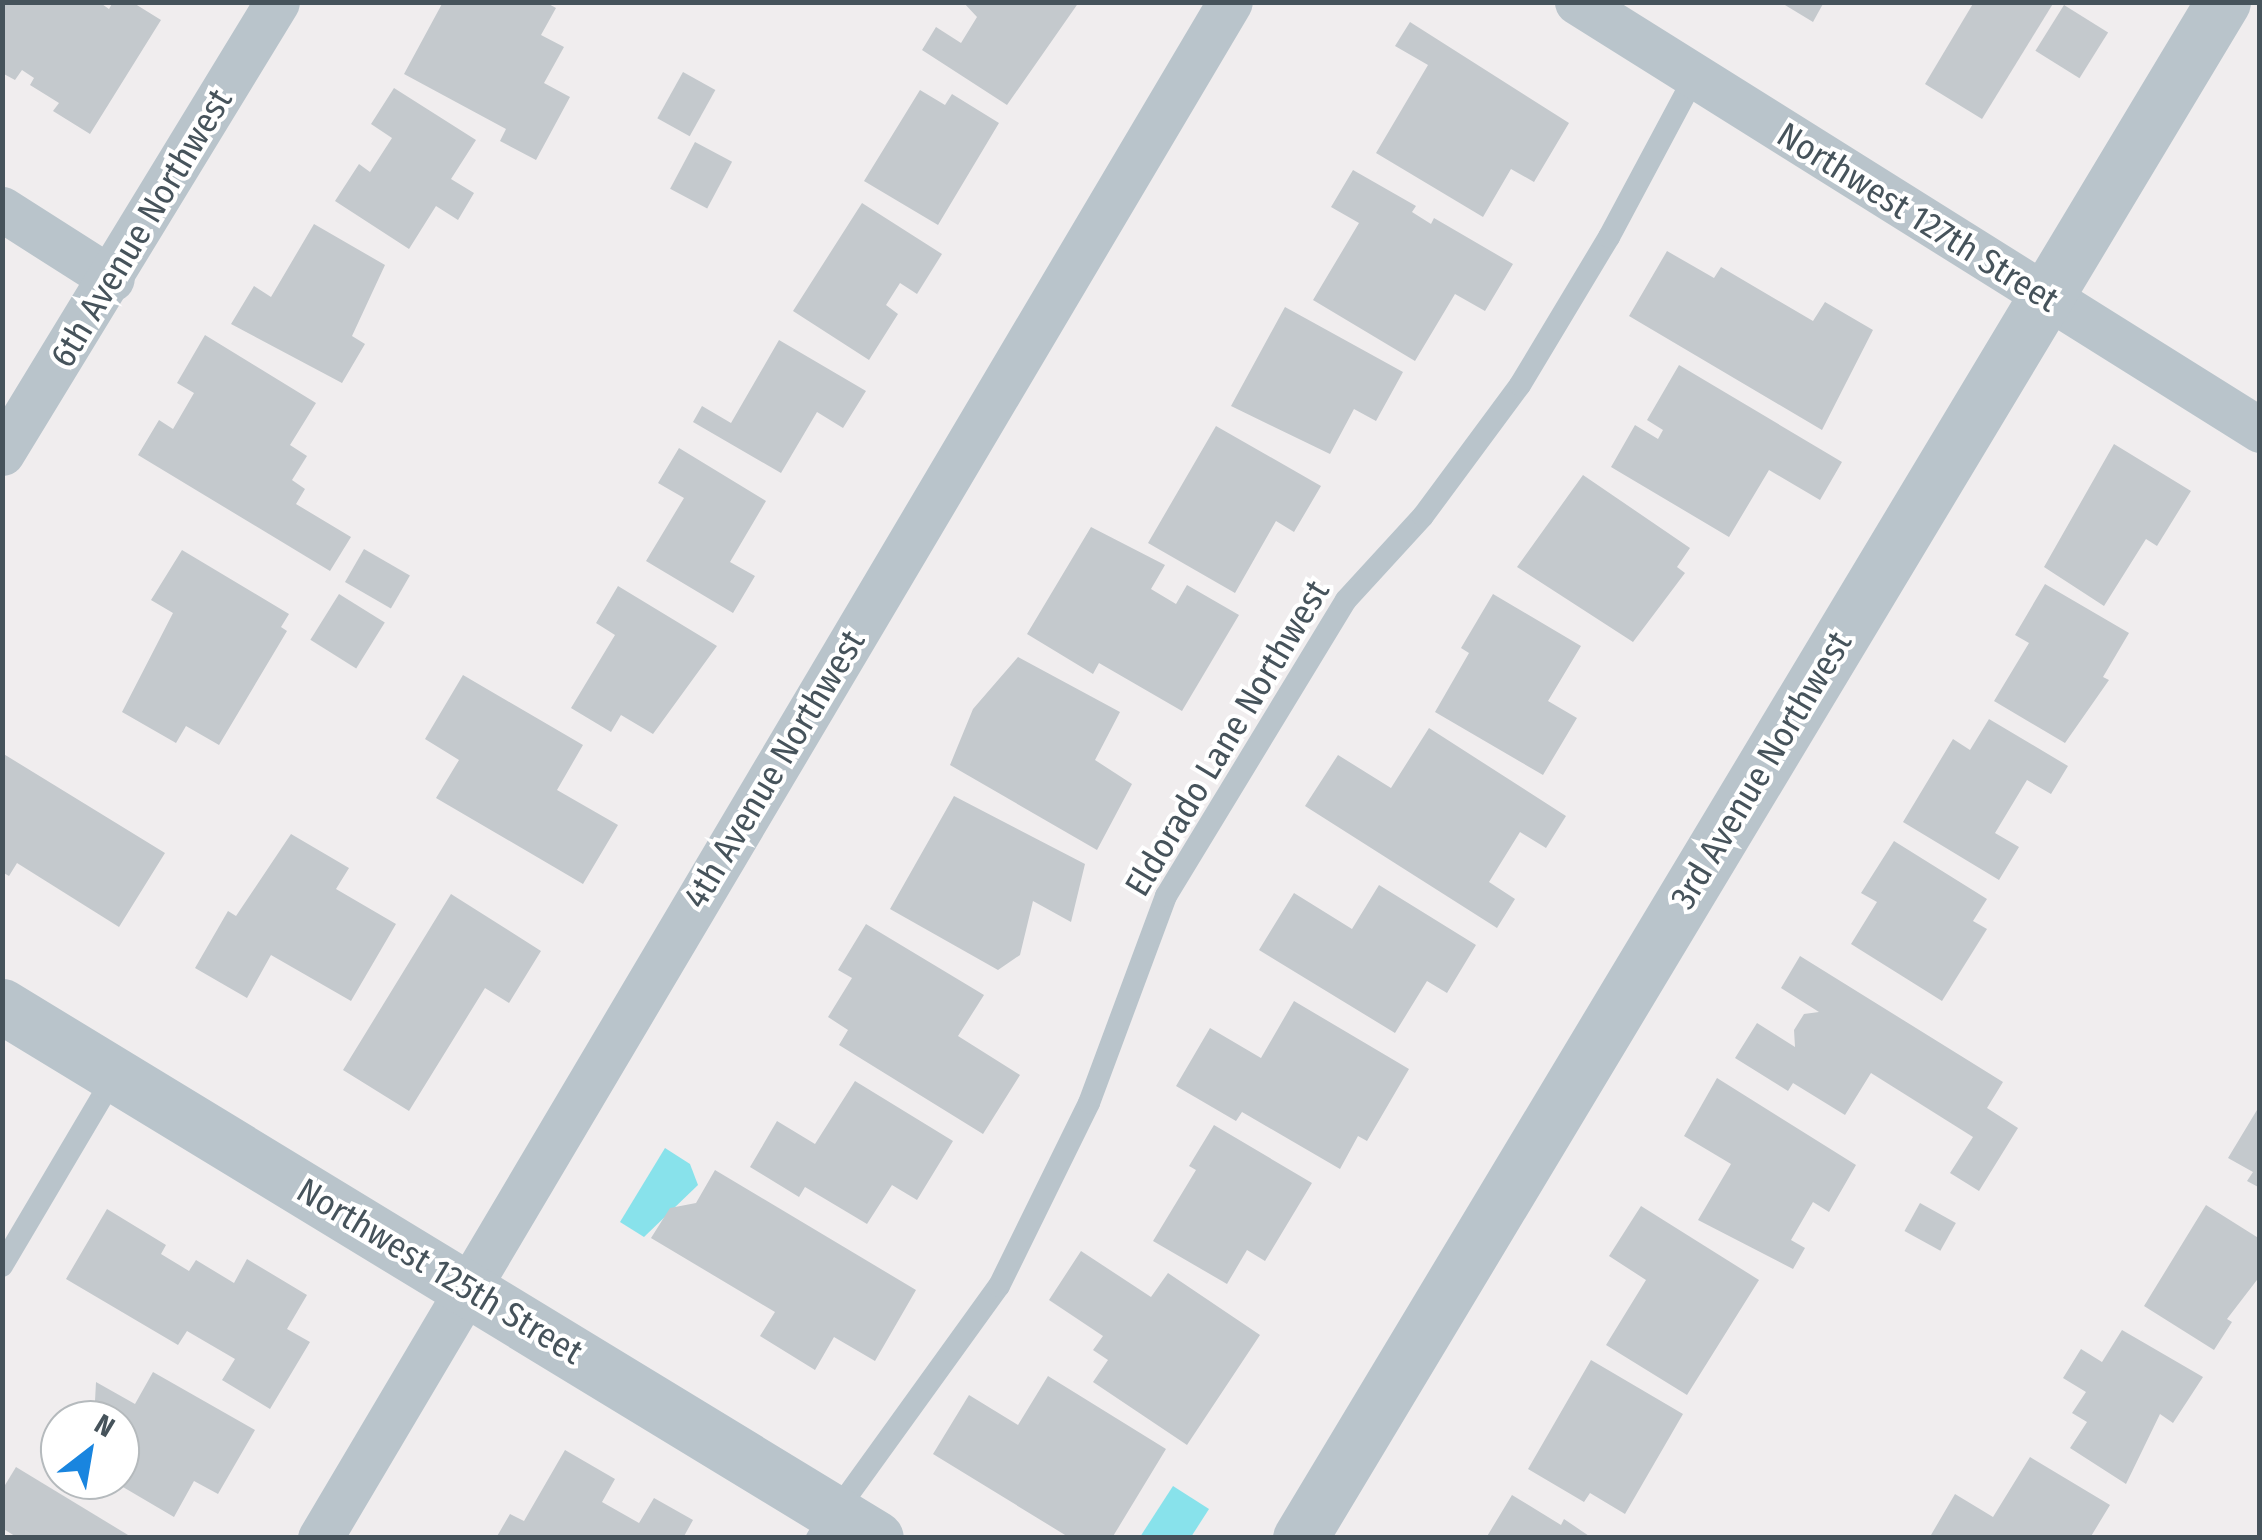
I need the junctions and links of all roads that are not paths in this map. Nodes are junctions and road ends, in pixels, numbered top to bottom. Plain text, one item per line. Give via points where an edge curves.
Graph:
1 (278, 2) edge
2 (1230, 2) edge
3 (1577, 2) edge
4 (2223, 2) edge
5 (1695, 76) junction
6 (2, 210) edge
7 (112, 279) junction
8 (2045, 297) junction
9 (2260, 430) edge
10 (2, 453) edge
11 (2, 1006) edge
12 (116, 1075) junction
13 (2, 1266) edge
14 (467, 1286) junction
15 (842, 1529) edge
16 (320, 1538) edge
17 (1300, 1538) edge

1 - 7 street, 6th Avenue Northwest
2 - 14 street, 4th Avenue Northwest
3 - 5 street, Northwest 127th Street
4 - 8 street, 3rd Avenue Northwest
5 - 8 street, Northwest 127th Street
5 - 15 lane, Eldorado Lane Northwest via 1520,385 1423,516 1346,600 1166,896 1089,1103 999,1286
6 - 7 street
7 - 10 street, 6th Avenue Northwest
8 - 9 street, Northwest 127th Street
8 - 17 street, 3rd Avenue Northwest
11 - 12 street, Northwest 125th Street
12 - 13 lane
12 - 14 street, Northwest 125th Street
14 - 15 street, Northwest 125th Street
14 - 16 street, 4th Avenue Northwest

